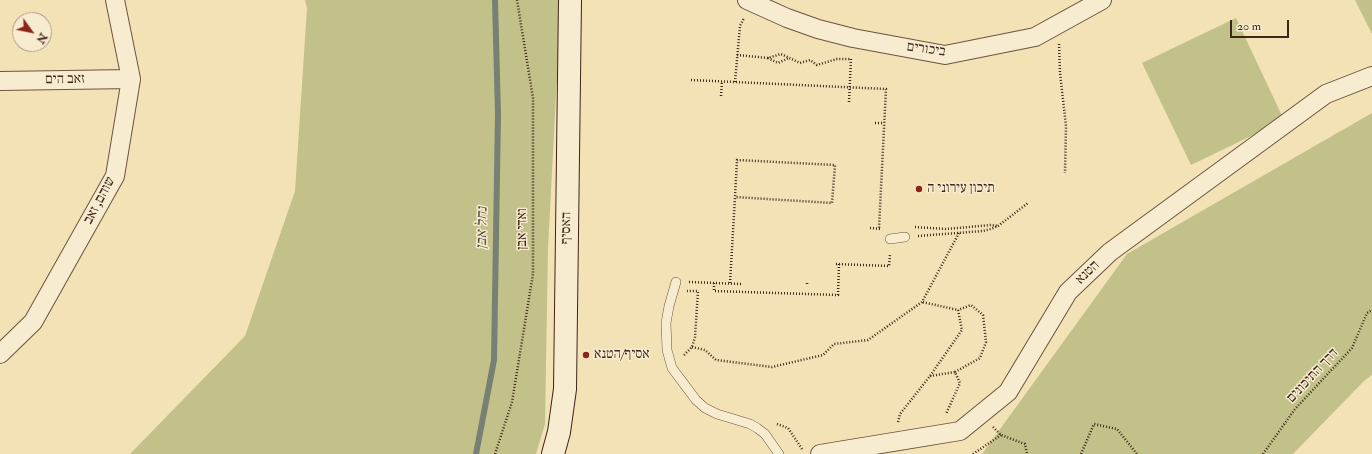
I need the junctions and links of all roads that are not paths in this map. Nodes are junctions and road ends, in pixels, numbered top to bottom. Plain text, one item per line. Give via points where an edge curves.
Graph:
1 (115, 0) edge
2 (570, 0) edge
3 (747, 0) edge
4 (1102, 0) edge
5 (1372, 76) edge
6 (131, 79) junction
7 (0, 81) edge
8 (905, 237) road end
9 (890, 239) road end
10 (676, 282) dead end
11 (0, 354) edge
12 (553, 454) edge
13 (779, 454) edge
14 (820, 454) edge

1 - 6 street, שוהם, זאב
2 - 12 street, האסיף via 565,389
3 - 4 street, ביכורים via 818,29 945,55 1035,37
5 - 14 street, הטנא via 1326,94 1110,252 1068,292 1008,392 960,431
6 - 7 street, זאב הים
6 - 11 street, שוהם, זאב via 115,176 33,322
8 - 9 lane
10 - 13 lane via 666,322 667,350 672,368 705,408 750,424 765,434

